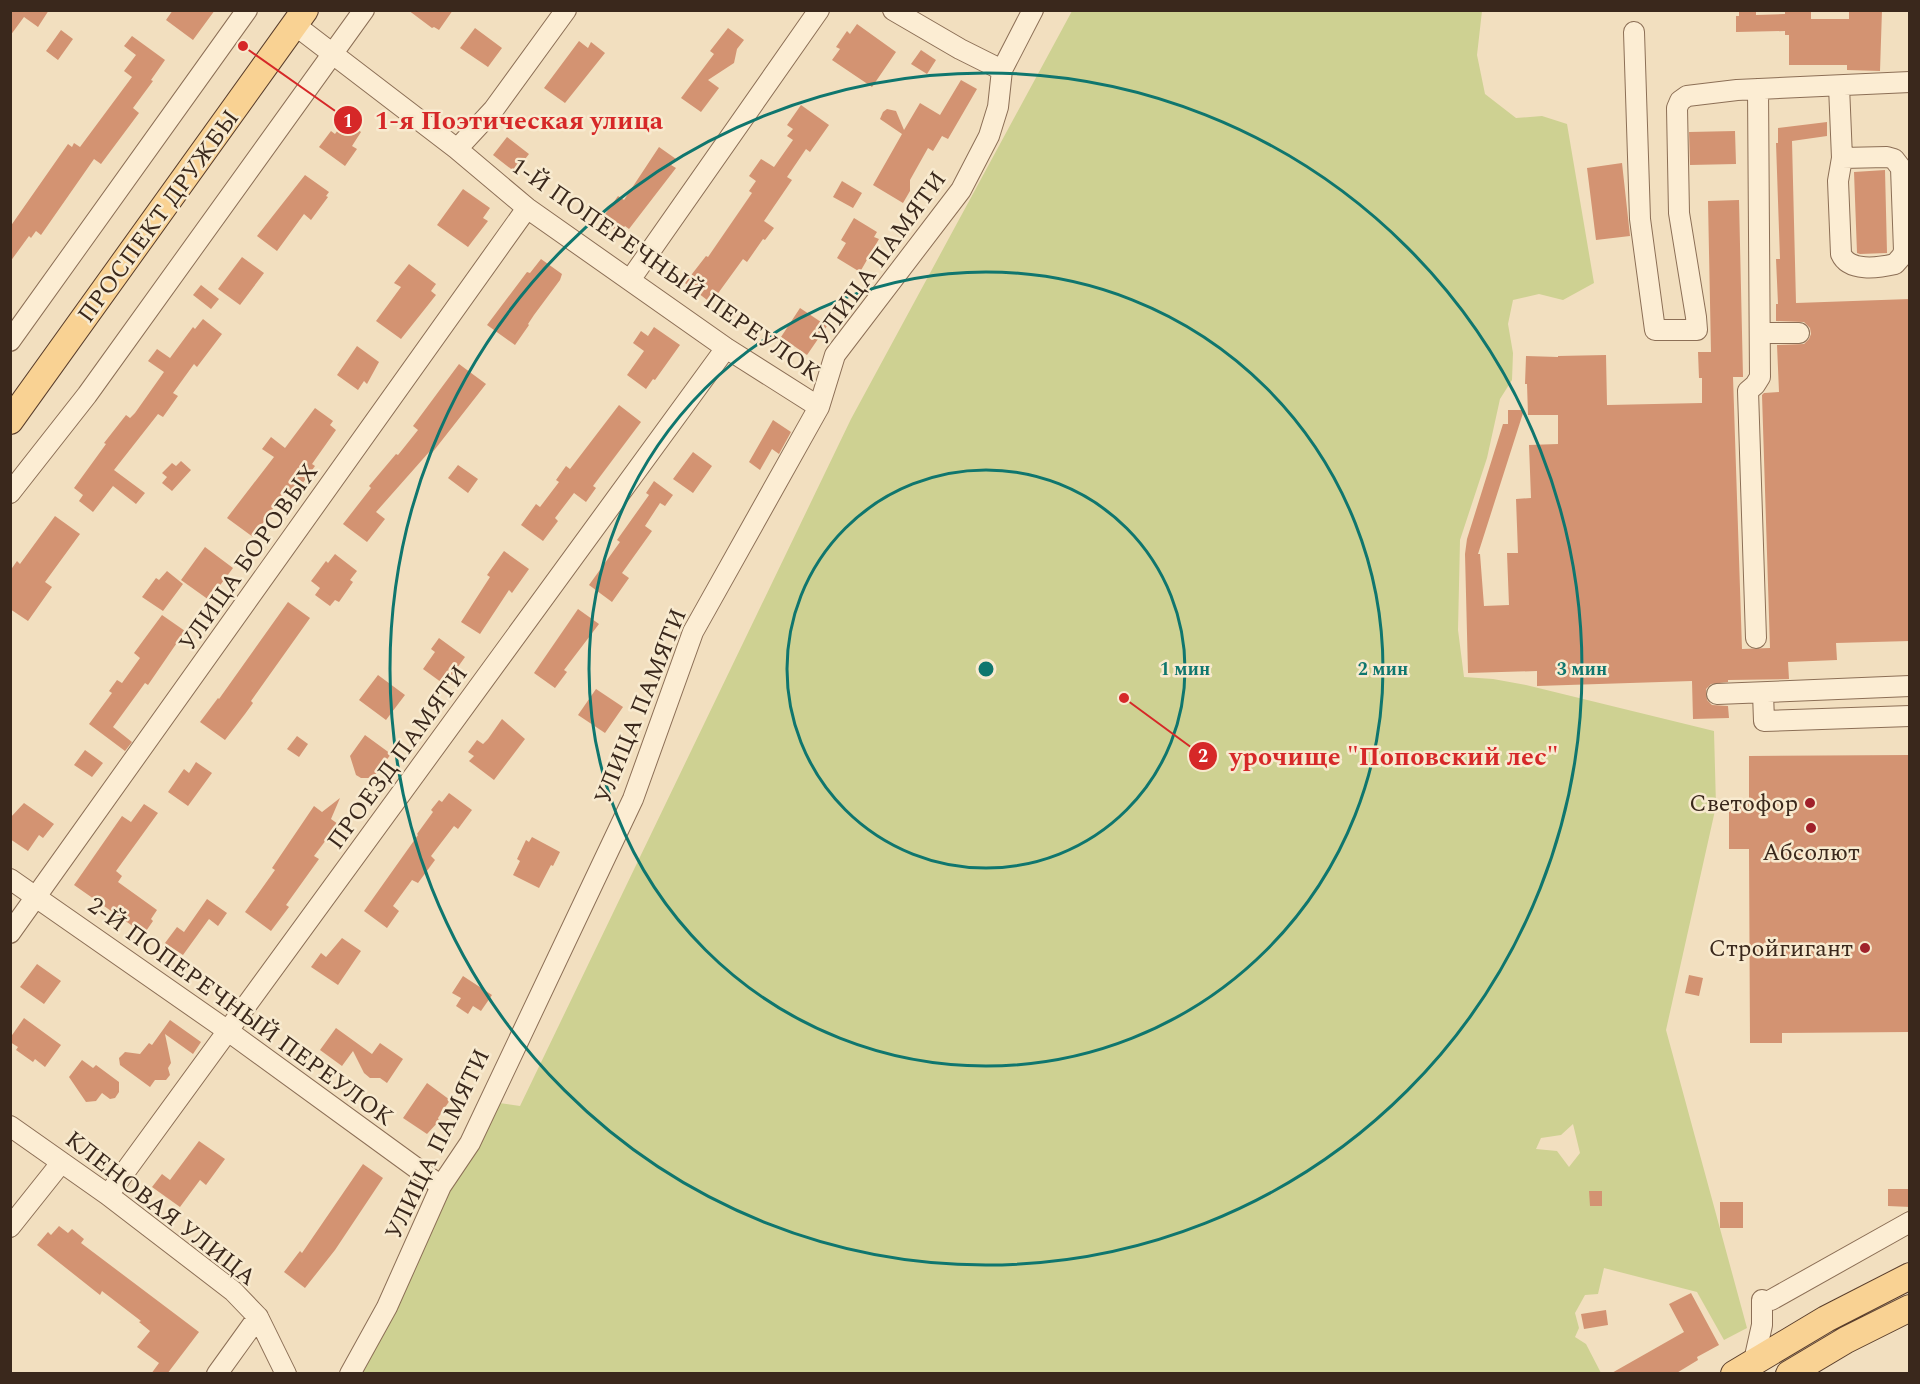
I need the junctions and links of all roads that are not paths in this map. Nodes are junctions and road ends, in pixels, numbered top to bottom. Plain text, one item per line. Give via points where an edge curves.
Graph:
1 (247, 10) edge
2 (363, 10) edge
3 (566, 10) edge
4 (819, 10) edge
5 (893, 10) edge
6 (1033, 10) edge
7 (300, 18) edge
8 (1634, 32) dead end
9 (332, 54) junction
10 (1002, 70) junction
11 (1910, 82) edge
12 (1839, 86) junction
13 (1758, 89) junction
14 (457, 149) junction
15 (1842, 158) junction
16 (527, 208) junction
17 (630, 280) junction
18 (1760, 333) junction
19 (1799, 333) dead end
20 (10, 341) edge
21 (726, 348) junction
22 (819, 407) junction
23 (10, 422) edge
24 (10, 493) edge
25 (1756, 638) dead end
26 (1910, 686) edge
27 (1763, 693) junction
28 (1717, 694) dead end
29 (1910, 716) edge
30 (10, 879) edge
31 (38, 898) junction
32 (10, 933) edge
33 (228, 1031) junction
34 (10, 1126) edge
35 (61, 1163) junction
36 (441, 1186) junction
37 (108, 1195) junction
38 (1910, 1222) edge
39 (10, 1227) edge
40 (1910, 1276) edge
41 (1910, 1308) edge
42 (258, 1317) junction
43 (1744, 1367) edge
44 (217, 1374) edge
45 (286, 1374) edge
46 (350, 1374) edge
47 (1789, 1374) edge

1 - 20 street
2 - 9 street
3 - 14 street via 494,109
4 - 17 street
5 - 10 street
6 - 10 street, УЛИЦА ПАМЯТИ
7 - 9 street, 1-Й ПОПЕРЕЧНЫЙ ПЕРЕУЛОК
7 - 23 main road, ПРОСПЕКТ ДРУЖБЫ
8 - 13 street via 1640,219 1655,330 1696,330 1679,213 1677,108 1687,96
9 - 14 street, 1-Й ПОПЕРЕЧНЫЙ ПЕРЕУЛОК
9 - 24 street via 87,395
10 - 22 street, УЛИЦА ПАМЯТИ via 998,107 989,136 962,190 835,356
11 - 12 street
12 - 13 street
12 - 15 street
13 - 18 street
14 - 16 street, 1-Й ПОПЕРЕЧНЫЙ ПЕРЕУЛОК
15 - 15 street via 1838,181 1843,260 1858,267 1895,264 1904,251 1901,168 1887,157
16 - 17 street, 1-Й ПОПЕРЕЧНЫЙ ПЕРЕУЛОК
16 - 31 street, УЛИЦА БОРОВЫХ
17 - 21 street, 1-Й ПОПЕРЕЧНЫЙ ПЕРЕУЛОК
18 - 19 street
18 - 25 street via 1760,377 1748,391
21 - 22 street, 1-Й ПОПЕРЕЧНЫЙ ПЕРЕУЛОК
21 - 33 street, ПРОЕЗД ПАМЯТИ
22 - 36 street, УЛИЦА ПАМЯТИ via 693,633 633,799 470,1143
26 - 27 street
27 - 28 street
27 - 29 street via 1764,721
30 - 31 street, 2-Й ПОПЕРЕЧНЫЙ ПЕРЕУЛОК
31 - 32 street, УЛИЦА БОРОВЫХ
31 - 33 street, 2-Й ПОПЕРЕЧНЫЙ ПЕРЕУЛОК
33 - 36 street, 2-Й ПОПЕРЕЧНЫЙ ПЕРЕУЛОК
33 - 37 street, ПРОЕЗД ПАМЯТИ
34 - 35 street, КЛЕНОВАЯ УЛИЦА
35 - 37 street, КЛЕНОВАЯ УЛИЦА
35 - 39 street
36 - 46 street, УЛИЦА ПАМЯТИ via 387,1307
37 - 42 street, КЛЕНОВАЯ УЛИЦА via 232,1291
38 - 43 street via 1766,1300 1762,1325
40 - 43 main road
41 - 47 main road
42 - 44 street
42 - 45 street, КЛЕНОВАЯ УЛИЦА

